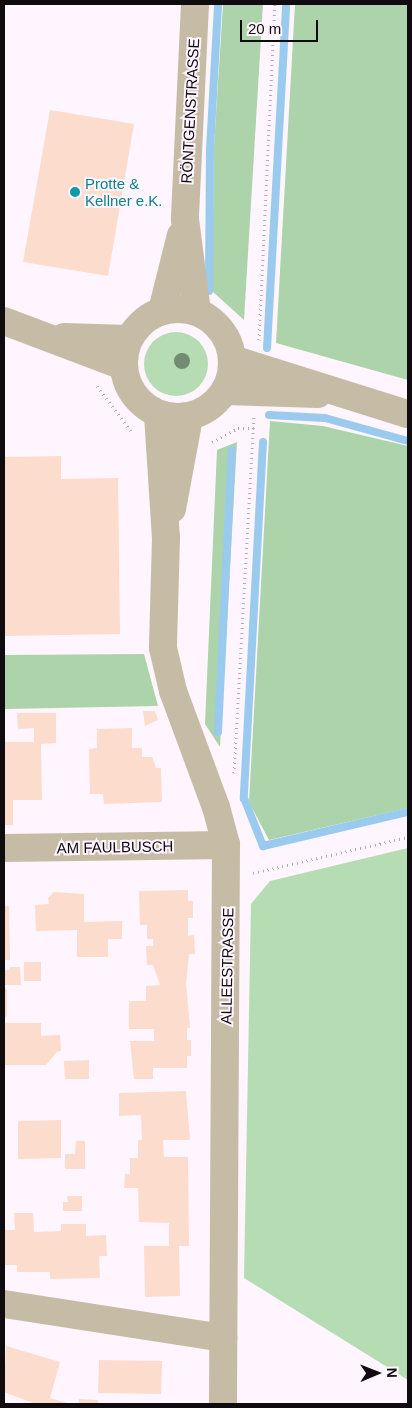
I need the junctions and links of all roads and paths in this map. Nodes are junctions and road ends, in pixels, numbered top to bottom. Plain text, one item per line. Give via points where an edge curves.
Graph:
1 (195, 4) edge
2 (275, 4) edge
3 (184, 219) junction
4 (162, 311) junction
5 (197, 311) junction
6 (4, 321) edge
7 (45, 336) junction
8 (128, 340) junction
9 (259, 347) dead end
10 (232, 359) junction
11 (123, 366) junction
12 (96, 385) dead end
13 (225, 391) junction
14 (338, 394) junction
15 (254, 411) dead end
16 (408, 414) edge
17 (158, 415) junction
18 (189, 417) junction
19 (136, 438) dead end
20 (166, 538) junction
21 (233, 780) dead end
22 (408, 837) edge
23 (226, 845) junction
24 (4, 848) edge
25 (248, 874) dead end
26 (4, 1304) edge
27 (223, 1338) junction
28 (223, 1404) edge

1 - 3 street, RÖNTGENSTRASSE
2 - 9 path
3 - 4 street, RÖNTGENSTRASSE
3 - 5 street, RÖNTGENSTRASSE
4 - 5 street
4 - 8 street via 141,322
5 - 10 street via 216,324 228,341
6 - 7 street
7 - 8 street
7 - 11 street
8 - 11 street
10 - 13 street
10 - 14 street
11 - 17 street via 130,391 144,407
12 - 19 path
13 - 14 street
13 - 18 street via 212,406
14 - 16 street
15 - 21 path
17 - 18 street
17 - 20 street, ALLEESTRASSE
18 - 20 street, ALLEESTRASSE
20 - 23 street, ALLEESTRASSE via 163,648 172,691 216,807
22 - 25 path
23 - 24 street, AM FAULBUSCH
23 - 27 street, ALLEESTRASSE
26 - 27 street
27 - 28 street, ALLEESTRASSE

